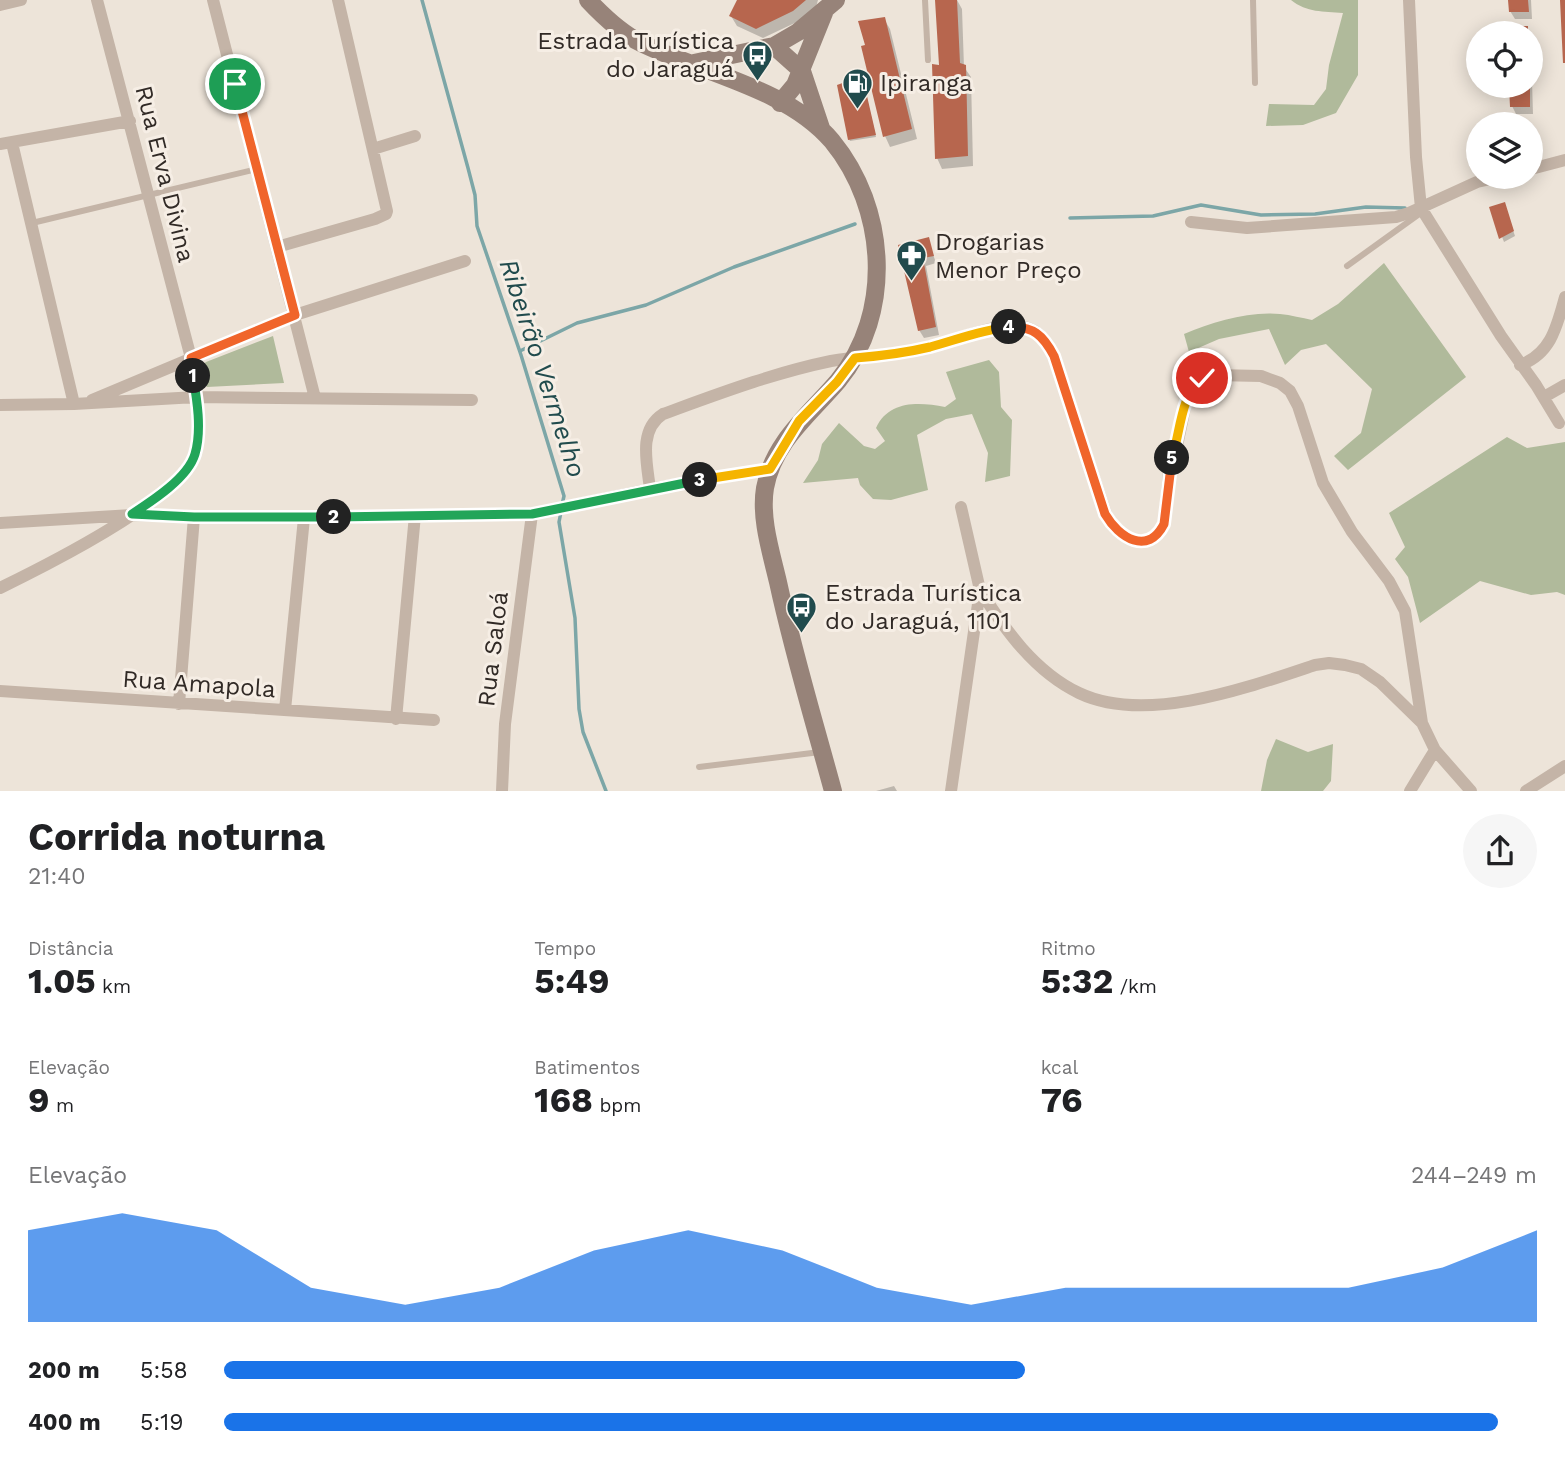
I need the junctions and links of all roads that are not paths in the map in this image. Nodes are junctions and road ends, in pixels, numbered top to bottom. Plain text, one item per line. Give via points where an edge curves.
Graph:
1 (21, 0) edge
2 (97, 0) edge
3 (214, 0) edge
4 (338, 0) edge
5 (588, 0) edge
6 (925, 0) edge
7 (1253, 0) edge
8 (1409, 0) edge
9 (0, 5) edge
10 (831, 5) edge
11 (774, 46) junction
12 (732, 56) junction
13 (928, 60) dead end
14 (691, 63) junction
15 (802, 71) junction
16 (723, 74) junction
17 (1255, 83) dead end
18 (780, 103) junction
19 (130, 121) junction
20 (821, 128) junction
21 (415, 136) dead end
22 (6, 143) edge
23 (373, 149) junction
24 (1565, 160) edge
25 (1543, 166) edge
26 (257, 169) junction
27 (1466, 187) edge
28 (148, 197) junction
29 (1422, 209) junction
30 (1191, 222) dead end
31 (32, 223) junction
32 (276, 247) junction
33 (465, 261) dead end
34 (1347, 266) dead end
35 (1565, 297) edge
36 (295, 315) junction
37 (191, 358) junction
38 (855, 358) junction
39 (1520, 365) junction
40 (1565, 385) edge
41 (196, 397) junction
42 (1544, 397) junction
43 (315, 398) junction
44 (472, 400) dead end
45 (78, 404) junction
46 (0, 405) edge
47 (1559, 423) dead end
48 (770, 469) junction
49 (650, 489) junction
50 (961, 507) dead end
51 (537, 513) junction
52 (132, 514) junction
53 (415, 515) junction
54 (194, 517) junction
55 (304, 519) junction
56 (0, 523) edge
57 (0, 588) edge
58 (980, 590) junction
59 (0, 691) edge
60 (179, 704) junction
61 (285, 710) junction
62 (396, 719) junction
63 (434, 720) dead end
64 (1422, 723) junction
65 (1435, 750) junction
66 (822, 752) junction
67 (1565, 766) edge
68 (699, 767) dead end
69 (502, 791) edge
70 (833, 791) edge
71 (951, 791) edge
72 (1410, 791) edge
73 (1471, 791) edge
74 (1526, 791) edge

1 - 9 street
2 - 19 street, Rua Erva Divina
3 - 26 street
4 - 23 street
5 - 14 main road via 639,42
6 - 13 lane
7 - 17 lane
8 - 29 street
10 - 11 main road
10 - 15 main road
11 - 12 main road
11 - 15 main road
12 - 14 main road
12 - 16 main road via 723,64
14 - 16 main road
15 - 18 main road
15 - 20 main road
16 - 18 main road
18 - 20 main road
19 - 22 street
19 - 28 street, Rua Erva Divina
20 - 38 main road via 855,176 877,250 872,316
21 - 23 street
22 - 31 street
23 - 32 street via 386,214
24 - 25 street
26 - 28 lane
26 - 32 street
27 - 29 street
28 - 31 lane
28 - 37 street, Rua Erva Divina
29 - 30 street via 1370,220 1247,228
29 - 34 lane via 1412,222
29 - 39 street
31 - 45 street
32 - 36 street
33 - 36 street
35 - 39 street via 1550,342 1532,361
36 - 37 street
36 - 43 street
37 - 41 street, Rua Erva Divina
37 - 45 street
38 - 48 main road via 799,421
38 - 49 street via 793,370 653,420 646,441
38 - 64 street via 888,356 1006,327 1035,331 1054,356 1105,514 1124,537 1136,541 1152,538 1164,524 1170,463 1194,384 1215,375 1261,376 1280,383 1298,406 1322,483 1399,596
39 - 42 street
40 - 42 street
41 - 43 street
41 - 45 street
41 - 52 street, Rua Erva Divina via 195,455 182,475
42 - 47 street
43 - 44 street
45 - 46 street
48 - 49 street
48 - 66 main road via 764,506 770,547
49 - 51 street
50 - 58 street
51 - 53 street
51 - 69 street, Rua Saloá via 505,724
52 - 54 street
52 - 56 street
52 - 57 street, Rua Erva Divina
53 - 55 street
53 - 62 street
54 - 55 street
54 - 60 street
55 - 61 street
58 - 64 street via 1028,656 1080,694 1103,701 1178,703 1329,663 1361,669
58 - 71 street
59 - 60 street, Rua Amapola
60 - 61 street, Rua Amapola
61 - 62 street, Rua Amapola
62 - 63 street, Rua Amapola
64 - 65 street
65 - 72 street
65 - 73 street
66 - 68 lane
66 - 70 main road
67 - 74 street

